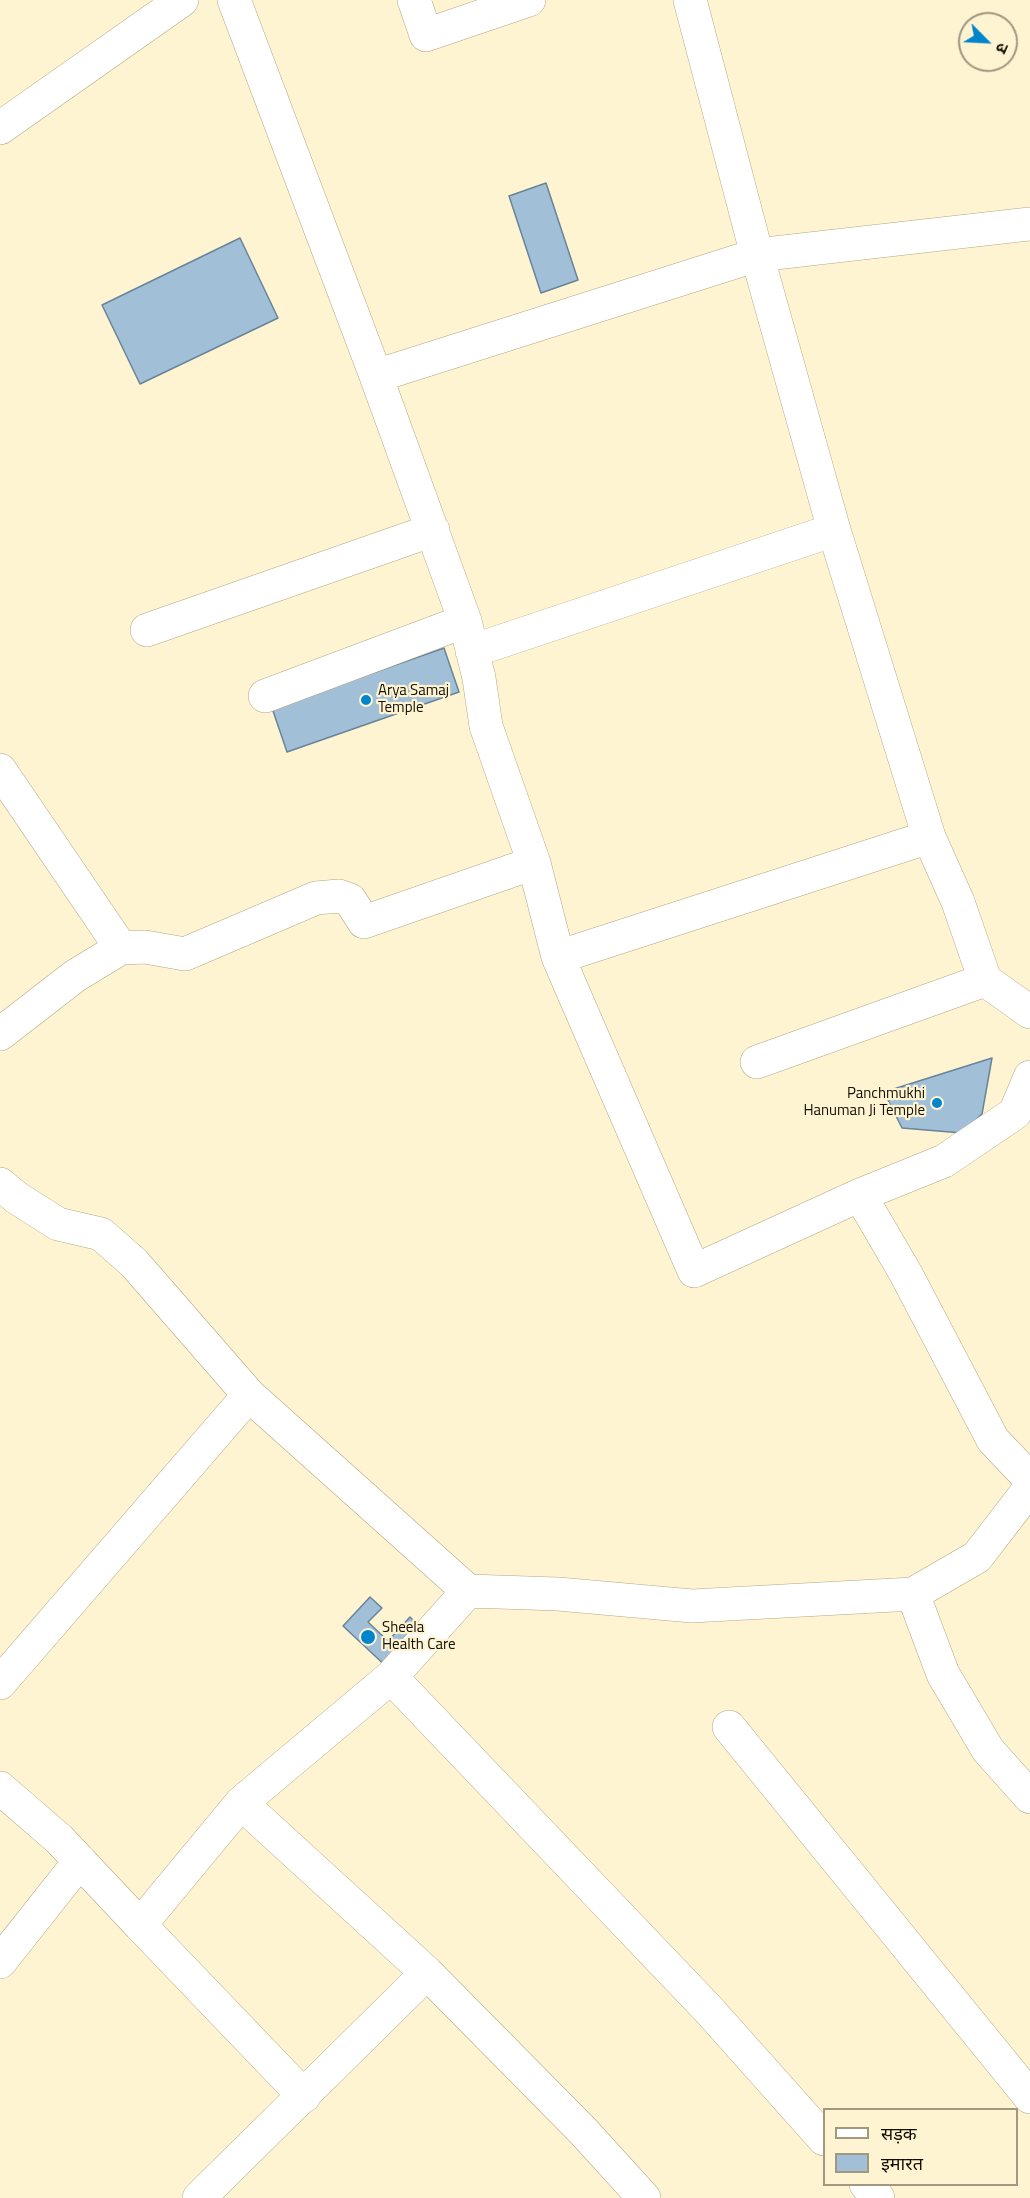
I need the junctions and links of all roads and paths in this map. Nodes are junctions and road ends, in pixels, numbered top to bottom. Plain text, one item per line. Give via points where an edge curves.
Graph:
1 (182, 0) edge
2 (234, 0) edge
3 (414, 0) edge
4 (529, 0) edge
5 (690, 0) edge
6 (0, 128) edge
7 (1030, 224) edge
8 (757, 255) junction
9 (376, 376) junction
10 (433, 530) junction
11 (834, 530) junction
12 (147, 630) dead end
13 (468, 636) junction
14 (265, 696) dead end
15 (0, 770) edge
16 (929, 837) junction
17 (534, 863) junction
18 (121, 948) junction
19 (558, 957) junction
20 (985, 980) junction
21 (1030, 1012) edge
22 (0, 1034) edge
23 (757, 1062) dead end
24 (1030, 1077) edge
25 (0, 1184) edge
26 (860, 1195) junction
27 (249, 1395) junction
28 (1030, 1479) edge
29 (1030, 1488) edge
30 (468, 1592) junction
31 (913, 1594) junction
32 (391, 1677) junction
33 (0, 1683) edge
34 (729, 1727) dead end
35 (0, 1788) edge
36 (1030, 1797) edge
37 (241, 1803) junction
38 (80, 1861) junction
39 (140, 1925) junction
40 (0, 1962) edge
41 (427, 1973) junction
42 (304, 2096) junction
43 (1030, 2097) edge
44 (823, 2137) edge
45 (868, 2186) edge
46 (199, 2198) edge
47 (644, 2198) edge
48 (878, 2198) edge

1 - 6 street
2 - 9 street
3 - 4 street via 426,35
5 - 8 street
7 - 8 street
8 - 9 street
8 - 11 street
9 - 10 street
10 - 12 street
10 - 13 street
11 - 13 street
11 - 16 street
13 - 14 street
13 - 17 street via 486,726
15 - 18 street
16 - 19 street
16 - 20 street via 958,902
17 - 18 street via 364,922 350,900 339,896 316,898 185,954 145,947
17 - 19 street
18 - 22 street via 75,976
19 - 26 street via 694,1271
20 - 21 street
20 - 23 street
24 - 26 street via 1015,1113 944,1161
25 - 27 street via 58,1224 101,1234 134,1263
26 - 28 street via 993,1440
27 - 30 street
27 - 33 street
29 - 31 street via 977,1557
30 - 31 street via 558,1594 692,1606
30 - 32 street
31 - 36 street via 944,1674 988,1750
32 - 37 street
32 - 44 street via 709,2010
34 - 43 street
35 - 38 street
37 - 39 street
37 - 41 street
38 - 39 street
38 - 40 street
39 - 42 street
41 - 42 street
41 - 47 street
42 - 46 street
45 - 48 street

